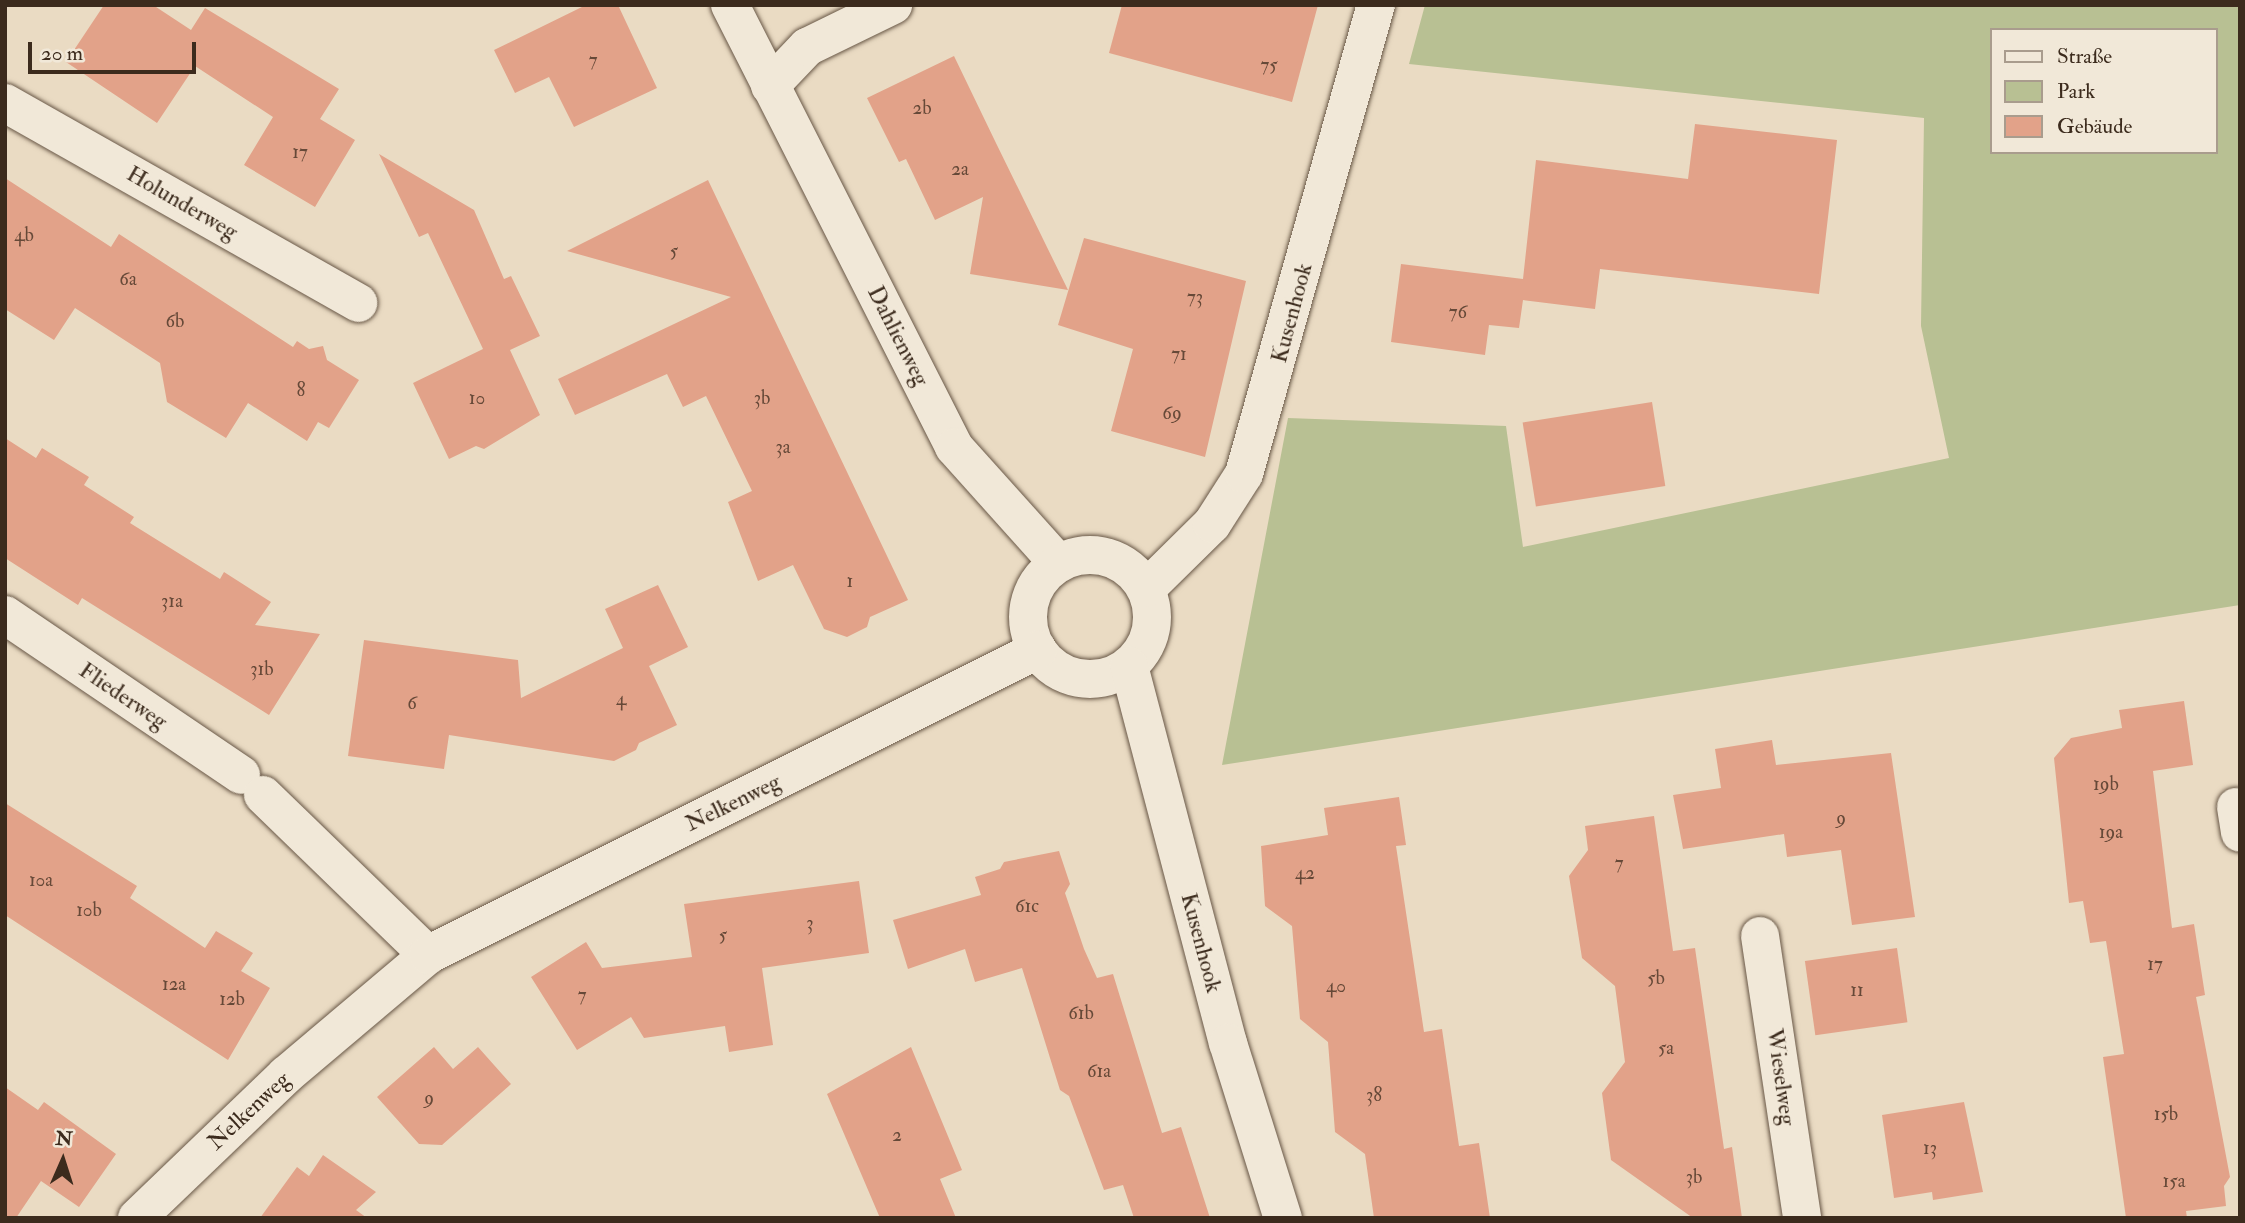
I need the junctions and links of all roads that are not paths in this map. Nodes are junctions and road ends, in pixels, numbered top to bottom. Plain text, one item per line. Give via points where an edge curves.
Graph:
1 (730, 5) edge
2 (893, 5) edge
3 (1376, 5) edge
4 (771, 86) junction
5 (5, 103) edge
6 (358, 303) dead end
7 (1058, 563) junction
8 (1147, 588) junction
9 (5, 615) edge
10 (1038, 650) junction
11 (1129, 666) junction
12 (1760, 936) dead end
13 (428, 955) junction
14 (137, 1218) edge
15 (1283, 1218) edge
16 (1802, 1218) edge

1 - 4 street, Dahlienweg
2 - 4 street via 807,47
3 - 8 street, Kusenhook via 1244,474 1212,524
4 - 7 street, Dahlienweg via 954,447
5 - 6 street, Holunderweg
7 - 8 street via 1079,554 1102,555 1130,567
7 - 10 street via 1030,597 1030,638
8 - 11 street via 1154,615 1149,640
9 - 13 street, Fliederweg via 252,785
10 - 11 street via 1066,674 1087,679 1108,678
10 - 13 street, Nelkenweg
11 - 15 street, Kusenhook via 1225,1030
12 - 16 street, Wieselweg
13 - 14 street, Nelkenweg via 286,1075

